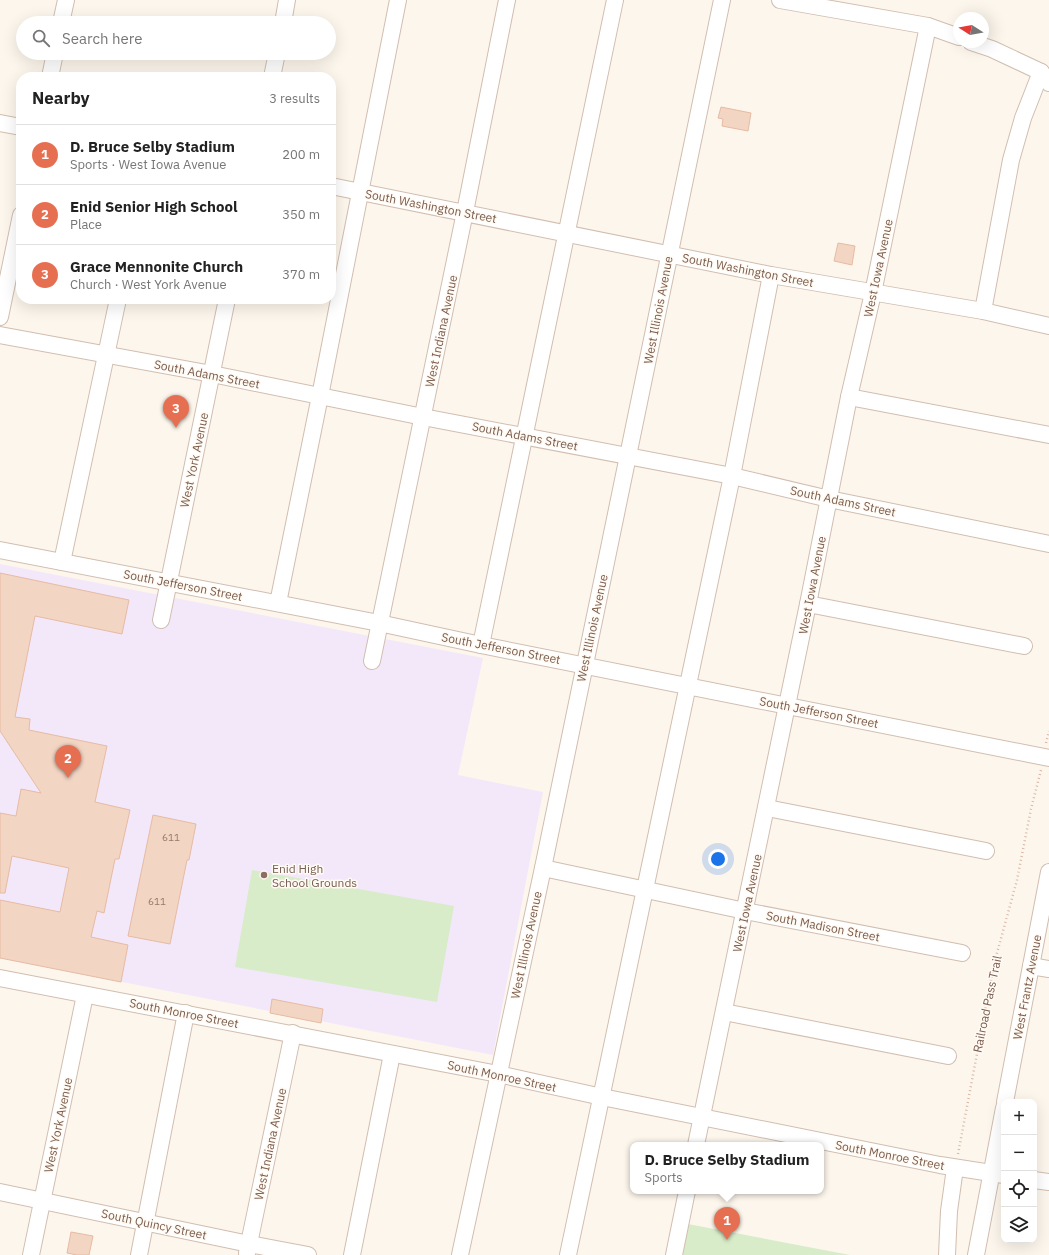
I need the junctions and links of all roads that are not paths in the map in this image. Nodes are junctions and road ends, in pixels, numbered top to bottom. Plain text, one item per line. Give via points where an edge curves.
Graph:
1 (66, 0) edge
2 (288, 0) edge
3 (398, 0) edge
4 (507, 0) edge
5 (615, 0) edge
6 (722, 0) edge
7 (780, 0) edge
8 (63, 16) edge
9 (285, 16) edge
10 (928, 26) junction
11 (953, 36) edge
12 (989, 48) edge
13 (54, 60) edge
14 (276, 60) edge
15 (51, 72) edge
16 (273, 72) edge
17 (1045, 77) edge
18 (0, 122) edge
19 (16, 126) edge
20 (336, 187) edge
21 (360, 192) junction
22 (465, 212) junction
23 (567, 234) junction
24 (16, 239) edge
25 (669, 255) junction
26 (771, 275) junction
27 (873, 293) junction
28 (117, 304) edge
29 (226, 304) edge
30 (983, 311) junction
31 (0, 317) edge
32 (1049, 326) edge
33 (0, 335) edge
34 (106, 355) junction
35 (212, 374) junction
36 (320, 396) junction
37 (848, 397) junction
38 (423, 417) junction
39 (524, 436) junction
40 (1049, 436) edge
41 (629, 456) junction
42 (732, 476) junction
43 (829, 499) junction
44 (1049, 544) edge
45 (0, 550) edge
46 (62, 562) junction
47 (169, 582) junction
48 (278, 603) junction
49 (808, 604) junction
50 (161, 620) dead end
51 (379, 623) junction
52 (481, 645) junction
53 (1024, 646) dead end
54 (372, 661) dead end
55 (584, 664) junction
56 (687, 686) junction
57 (787, 706) junction
58 (1046, 757) edge
59 (767, 808) junction
60 (986, 851) dead end
61 (543, 868) junction
62 (1049, 872) edge
63 (645, 890) junction
64 (745, 911) junction
65 (962, 953) dead end
66 (1031, 966) junction
67 (1049, 969) edge
68 (0, 978) edge
69 (85, 995) junction
70 (724, 1012) junction
71 (186, 1014) junction
72 (293, 1033) junction
73 (392, 1054) junction
74 (948, 1056) dead end
75 (498, 1074) junction
76 (602, 1097) junction
77 (1006, 1099) edge
78 (702, 1117) junction
79 (1002, 1135) edge
80 (697, 1142) edge
81 (955, 1168) junction
82 (998, 1174) edge
83 (1037, 1180) edge
84 (1049, 1182) edge
85 (0, 1192) edge
86 (686, 1194) edge
87 (43, 1201) junction
88 (146, 1222) junction
89 (248, 1250) edge
90 (31, 1255) edge
91 (139, 1255) edge
92 (308, 1255) edge
93 (352, 1255) edge
94 (460, 1255) edge
95 (568, 1255) edge
96 (674, 1255) edge
97 (947, 1255) edge
98 (976, 1255) edge

1 - 8 street
2 - 9 street
3 - 21 street
4 - 22 street, West Indiana Avenue
5 - 23 street
6 - 25 street, West Illinois Avenue
7 - 10 street
10 - 11 street
10 - 27 street, West Iowa Avenue
12 - 17 street
13 - 15 street
14 - 16 street
17 - 30 street via 1023,118 1011,160
18 - 19 street
20 - 21 street, South Washington Street
21 - 22 street, South Washington Street
21 - 36 street
22 - 23 street, South Washington Street
22 - 38 street, West Indiana Avenue
23 - 25 street, South Washington Street
23 - 39 street
24 - 31 street
25 - 26 street, South Washington Street
25 - 41 street, West Illinois Avenue
26 - 27 street, South Washington Street
26 - 42 street
27 - 30 street, South Washington Street
27 - 37 street, West Iowa Avenue
28 - 34 street
29 - 35 street, West York Avenue
30 - 32 street, South Washington Street
33 - 34 street, South Adams Street
34 - 35 street, South Adams Street
34 - 46 street
35 - 36 street, South Adams Street
35 - 47 street, West York Avenue
36 - 38 street, South Adams Street
36 - 48 street
37 - 40 street
37 - 43 street, West Iowa Avenue
38 - 39 street, South Adams Street
38 - 51 street, West Indiana Avenue
39 - 41 street, South Adams Street
39 - 52 street
41 - 42 street, South Adams Street
41 - 55 street, West Illinois Avenue
42 - 43 street, South Adams Street
42 - 56 street
43 - 44 street, South Adams Street
43 - 49 street, West Iowa Avenue
45 - 46 street, South Jefferson Street
46 - 47 street, South Jefferson Street
47 - 48 street, South Jefferson Street
47 - 50 street, West York Avenue
48 - 51 street, South Jefferson Street
49 - 53 street
49 - 57 street, West Iowa Avenue
51 - 52 street, South Jefferson Street
51 - 54 street, West Indiana Avenue
52 - 55 street, South Jefferson Street
55 - 56 street, South Jefferson Street
55 - 61 street, West Illinois Avenue
56 - 57 street, South Jefferson Street
56 - 63 street
57 - 58 street, South Jefferson Street
57 - 59 street, West Iowa Avenue
59 - 60 street
59 - 64 street, West Iowa Avenue
61 - 63 street, South Madison Street
61 - 75 street, West Illinois Avenue
62 - 66 street, West Frantz Avenue
63 - 64 street, South Madison Street
63 - 76 street
64 - 65 street, South Madison Street
64 - 70 street, West Iowa Avenue
66 - 67 street
66 - 77 street, West Frantz Avenue
68 - 69 street, South Monroe Street
69 - 71 street, South Monroe Street
69 - 87 street, West York Avenue
70 - 74 street
70 - 78 street, West Iowa Avenue
71 - 72 street, South Monroe Street
71 - 88 street
72 - 73 street, South Monroe Street
72 - 89 street, West Indiana Avenue
73 - 75 street, South Monroe Street
73 - 93 street
75 - 76 street, South Monroe Street
75 - 94 street, West Illinois Avenue
76 - 78 street, South Monroe Street
76 - 95 street
78 - 80 street, West Iowa Avenue
78 - 81 street, South Monroe Street
79 - 82 street
81 - 82 street, South Monroe Street
81 - 97 street via 949,1211
82 - 98 street
83 - 84 street
85 - 87 street, South Quincy Street
86 - 96 street
87 - 88 street, South Quincy Street
87 - 90 street, West York Avenue
88 - 89 street, South Quincy Street
88 - 91 street
89 - 92 street, South Quincy Street

